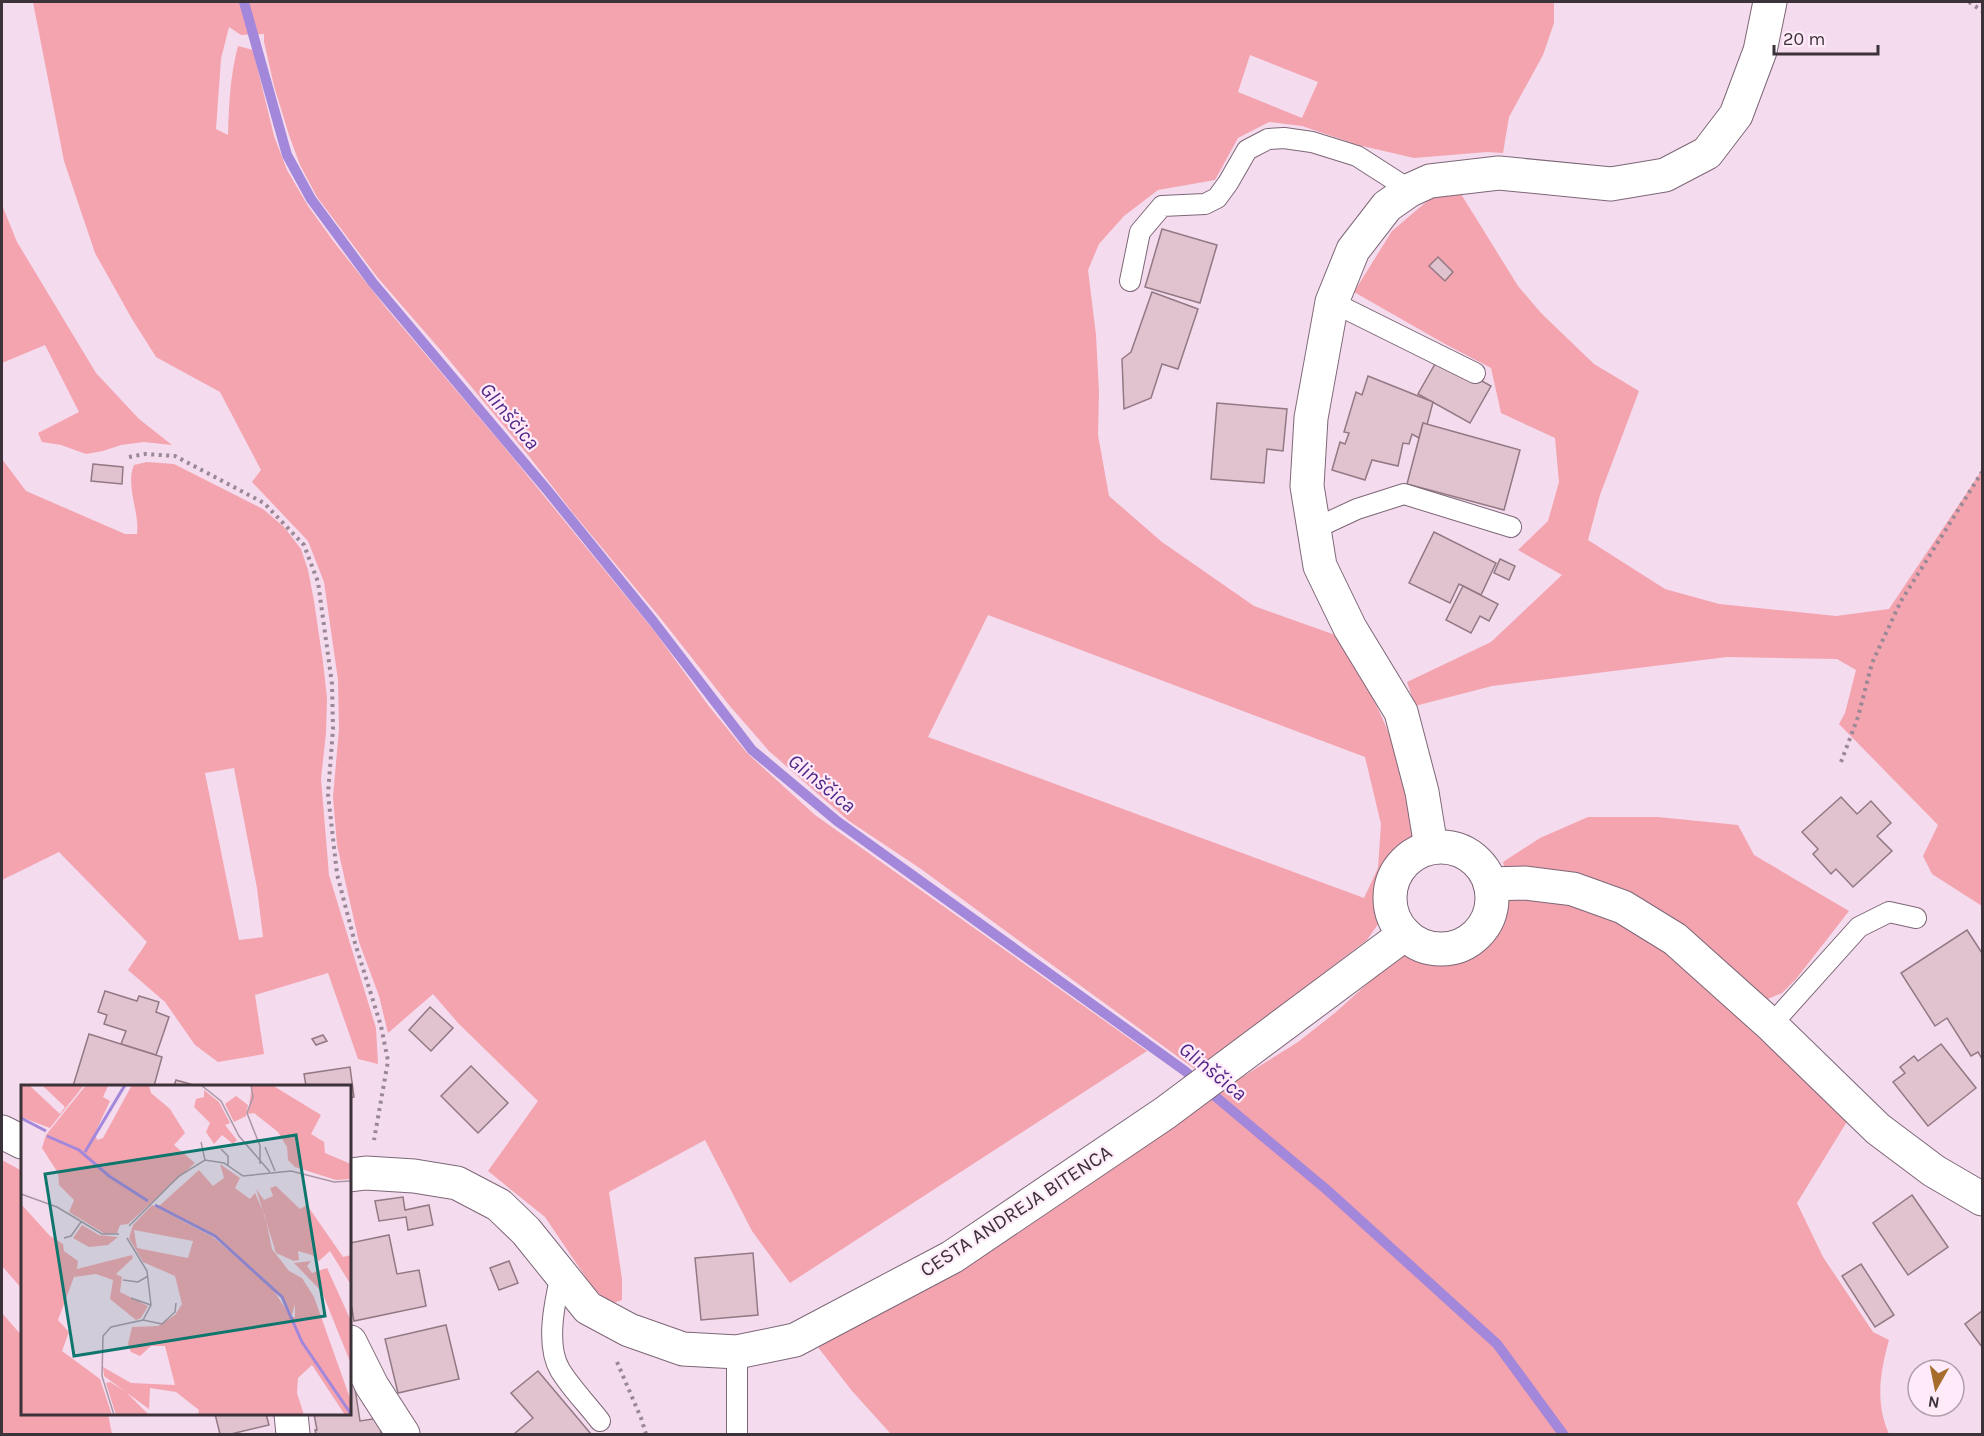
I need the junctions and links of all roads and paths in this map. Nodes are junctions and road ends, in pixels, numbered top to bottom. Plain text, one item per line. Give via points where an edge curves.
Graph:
1 (1770, 2) edge
2 (1969, 2) edge
3 (1983, 11) edge
4 (1410, 190) junction
5 (1130, 281) dead end
6 (1332, 302) junction
7 (1475, 373) dead end
8 (129, 456) dead end
9 (1983, 472) edge
10 (1511, 527) dead end
11 (1314, 529) junction
12 (1841, 762) dead end
13 (1431, 847) junction
14 (1490, 884) junction
15 (1916, 918) dead end
16 (1405, 934) junction
17 (1771, 1025) junction
18 (2, 1132) edge
19 (21, 1142) edge
20 (358, 1174) edge
21 (1983, 1199) edge
22 (561, 1274) junction
23 (351, 1344) edge
24 (737, 1352) junction
25 (614, 1355) dead end
26 (291, 1415) edge
27 (600, 1420) dead end
28 (293, 1434) edge
29 (403, 1434) edge
30 (646, 1434) edge
31 (737, 1434) edge

1 - 4 street via 1760,51 1736,115 1707,153 1665,175 1611,184 1499,173 1430,181
2 - 3 path
4 - 5 lane via 1357,156 1312,142 1268,139 1246,150 1217,198 1205,204 1162,206 1150,218 1140,232
4 - 6 street via 1387,206 1353,250
6 - 7 lane
6 - 11 street via 1311,418 1307,486
8 - 20 path via 175,456 264,503 304,545 318,582 332,684 333,729 327,794 337,874 388,1060 383,1095
9 - 12 path via 1901,601 1872,663
10 - 11 lane via 1404,494 1357,509
11 - 13 street via 1320,566 1350,628 1401,712 1422,792
13 - 14 street via 1464,852 1478,862
13 - 16 street via 1415,853 1392,879 1391,913
14 - 16 street via 1491,909 1474,938 1443,950 1426,948
14 - 17 street via 1526,883 1573,889 1623,907 1675,939
15 - 17 lane via 1889,912 1859,927
16 - 24 street, CESTA ANDREJA BITENCA via 1165,1113 952,1257 795,1340
17 - 21 street via 1878,1129 1934,1171
18 - 19 street
20 - 22 street, CESTA ANDREJA BITENCA via 414,1176 468,1188 499,1205
22 - 24 street, CESTA ANDREJA BITENCA via 588,1308 629,1330 683,1349
22 - 27 lane via 554,1309 554,1354 560,1369
23 - 29 street
24 - 31 lane
25 - 30 path
26 - 28 street

